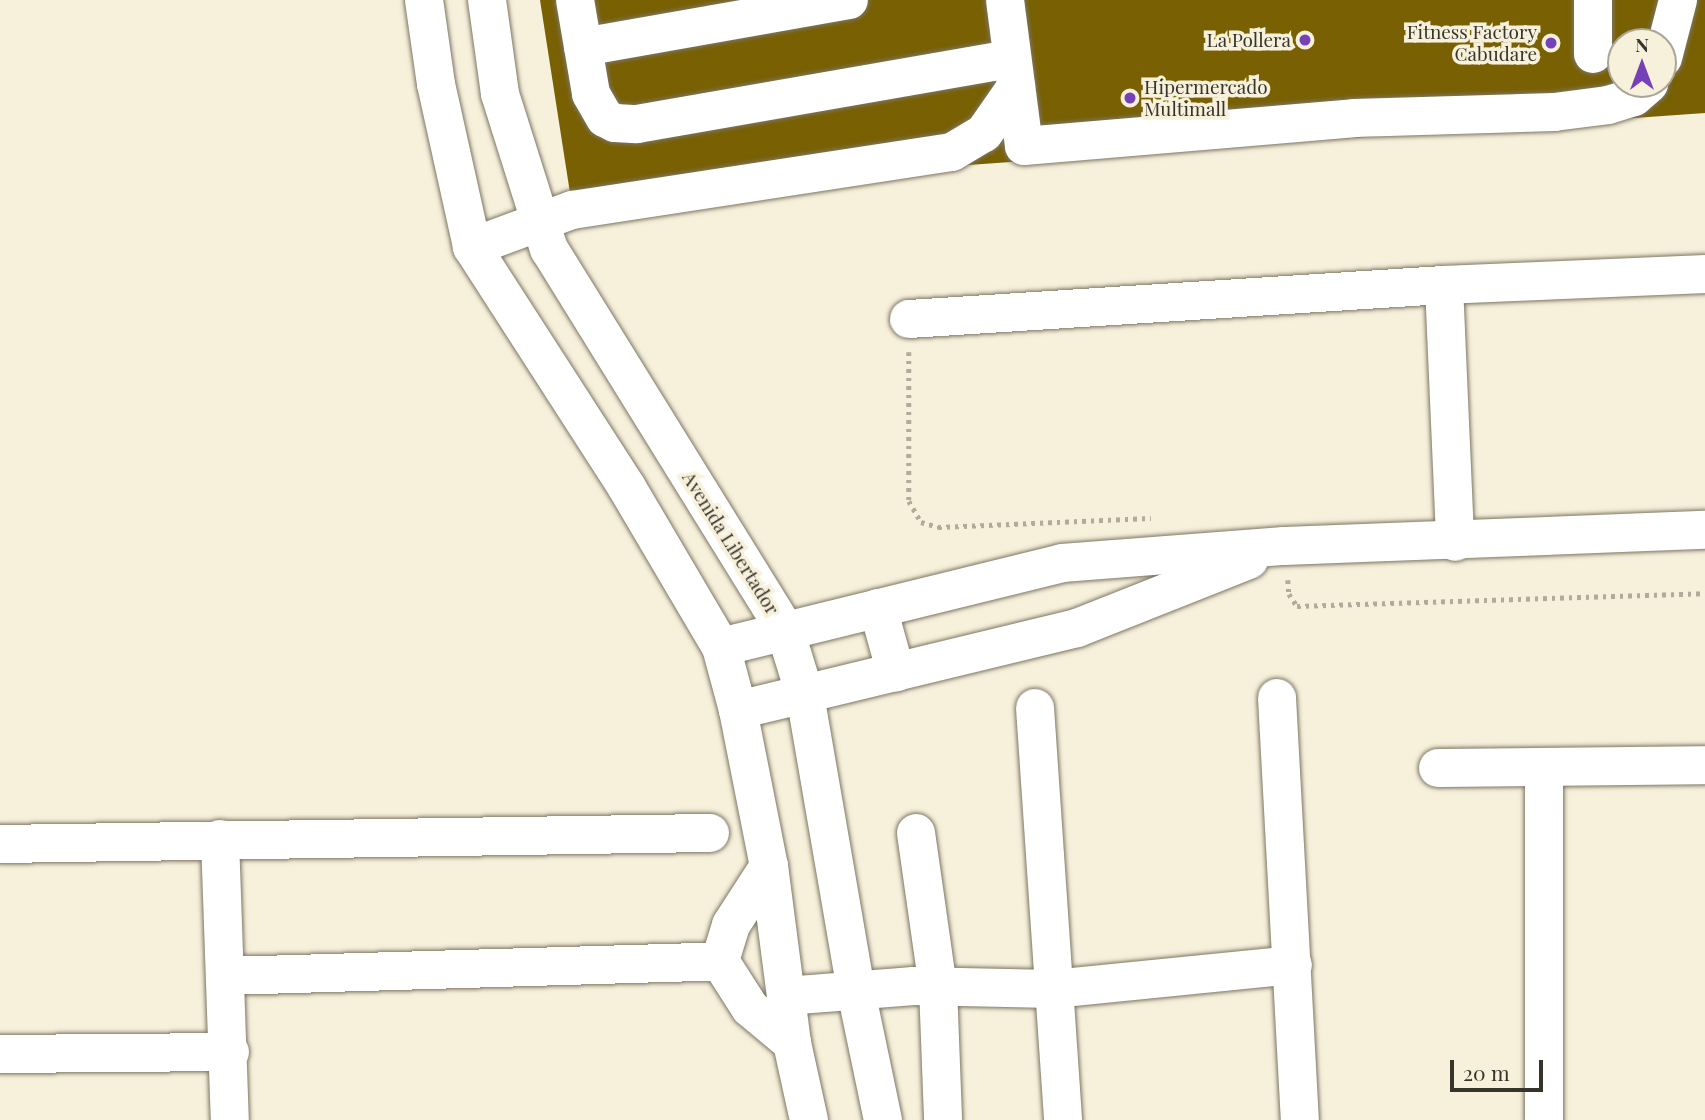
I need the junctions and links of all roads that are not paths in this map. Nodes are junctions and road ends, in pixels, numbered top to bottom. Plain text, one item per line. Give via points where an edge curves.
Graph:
1 (424, 0) edge
2 (487, 0) edge
3 (575, 0) edge
4 (849, 0) edge
5 (1005, 0) edge
6 (1593, 0) edge
7 (1678, 0) edge
8 (1671, 28) edge
9 (583, 47) junction
10 (1593, 54) dead end
11 (1014, 73) junction
12 (1631, 98) edge
13 (542, 220) junction
14 (472, 247) junction
15 (1705, 274) edge
16 (1444, 285) junction
17 (909, 319) road end
18 (1705, 530) edge
19 (1455, 542) junction
20 (1284, 545) junction
21 (878, 608) junction
22 (785, 630) junction
23 (721, 648) junction
24 (896, 673) junction
25 (805, 695) junction
26 (1277, 698) dead end
27 (1035, 708) dead end
28 (738, 710) junction
29 (1705, 765) edge
30 (1544, 767) junction
31 (1438, 768) dead end
32 (710, 833) dead end
33 (916, 833) dead end
34 (220, 839) junction
35 (0, 844) edge
36 (769, 866) junction
37 (720, 961) junction
38 (1293, 965) junction
39 (227, 976) junction
40 (938, 988) junction
41 (1052, 989) junction
42 (856, 990) junction
43 (786, 996) junction
44 (792, 1043) junction
45 (230, 1052) junction
46 (0, 1054) edge
47 (230, 1120) edge
48 (809, 1120) edge
49 (883, 1120) edge
50 (943, 1120) edge
51 (1063, 1120) edge
52 (1300, 1120) edge
53 (1544, 1120) edge

1 - 14 street via 436,85
2 - 13 street, Avenida Libertador via 500,94
3 - 9 street
4 - 9 street
5 - 11 street
6 - 10 street
7 - 8 street
9 - 11 street via 598,109 615,123 627,124
11 - 12 street via 1024,145 1354,118 1554,112
11 - 13 street via 984,133 953,152 572,210
13 - 14 street
13 - 22 street, Avenida Libertador via 549,249
14 - 23 street via 626,485
15 - 16 street
16 - 17 street
16 - 19 street
18 - 19 street
19 - 20 street
20 - 21 street via 1062,563
20 - 24 street via 1077,628
21 - 22 street
21 - 24 street
22 - 23 street
22 - 25 street, Avenida Libertador
23 - 28 street
24 - 25 street
25 - 28 street
25 - 42 street, Avenida Libertador
26 - 38 street
27 - 41 street
28 - 36 street
29 - 30 street
30 - 31 street
30 - 53 street
32 - 34 street
33 - 40 street
34 - 35 street
34 - 39 street
36 - 37 street via 731,925
36 - 43 street
37 - 39 street
37 - 44 street via 750,1008
38 - 41 street
38 - 52 street
39 - 45 street
40 - 41 street
40 - 42 street
40 - 50 street
41 - 51 street
42 - 43 street
42 - 49 street, Avenida Libertador
43 - 44 street
44 - 48 street
45 - 46 street
45 - 47 street

